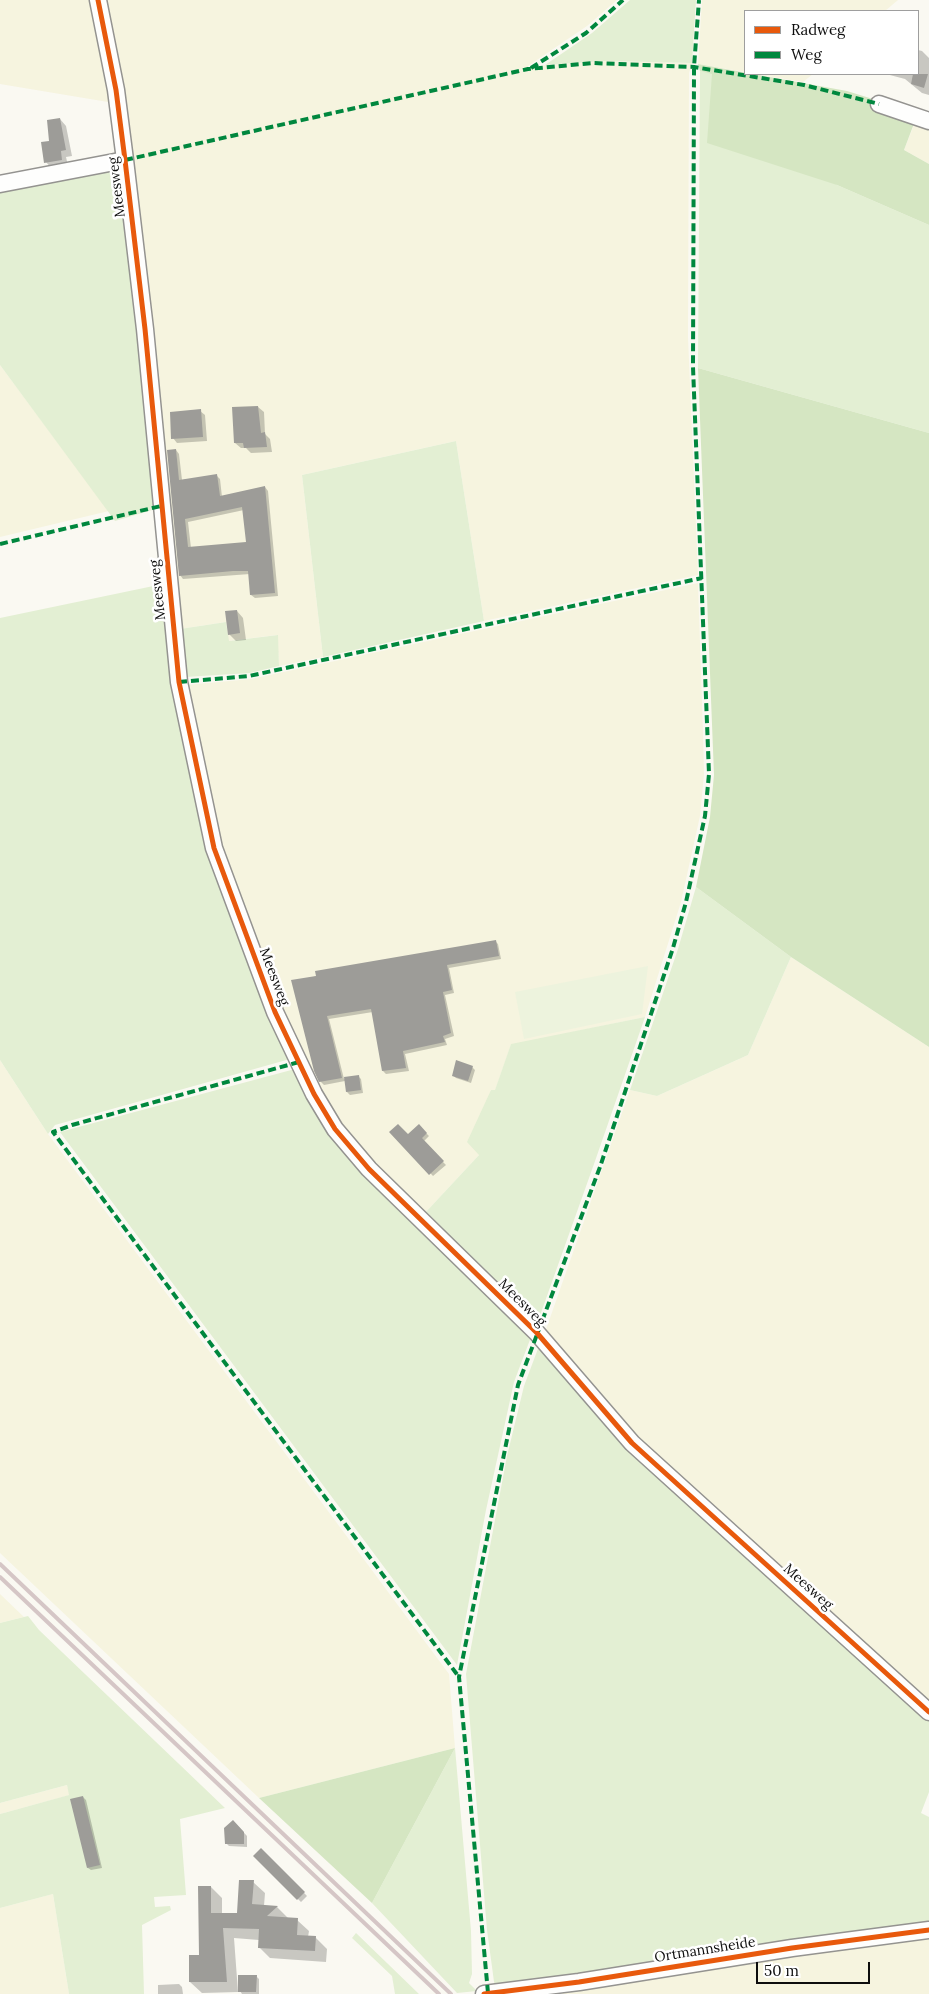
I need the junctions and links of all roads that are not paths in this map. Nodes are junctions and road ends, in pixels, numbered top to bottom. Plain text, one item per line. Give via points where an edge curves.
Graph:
1 (98, 0) edge
2 (878, 104) dead end
3 (929, 121) edge
4 (125, 160) junction
5 (0, 184) edge
6 (929, 1712) edge
7 (929, 1930) edge
8 (484, 1994) edge

1 - 4 street, Meesweg via 116,90
2 - 3 street
4 - 5 street, Meesweg
4 - 6 street, Meesweg via 179,682 214,848 275,1012 314,1094 335,1129 369,1169 537,1333 632,1443
7 - 8 street, Ortmannsheide

